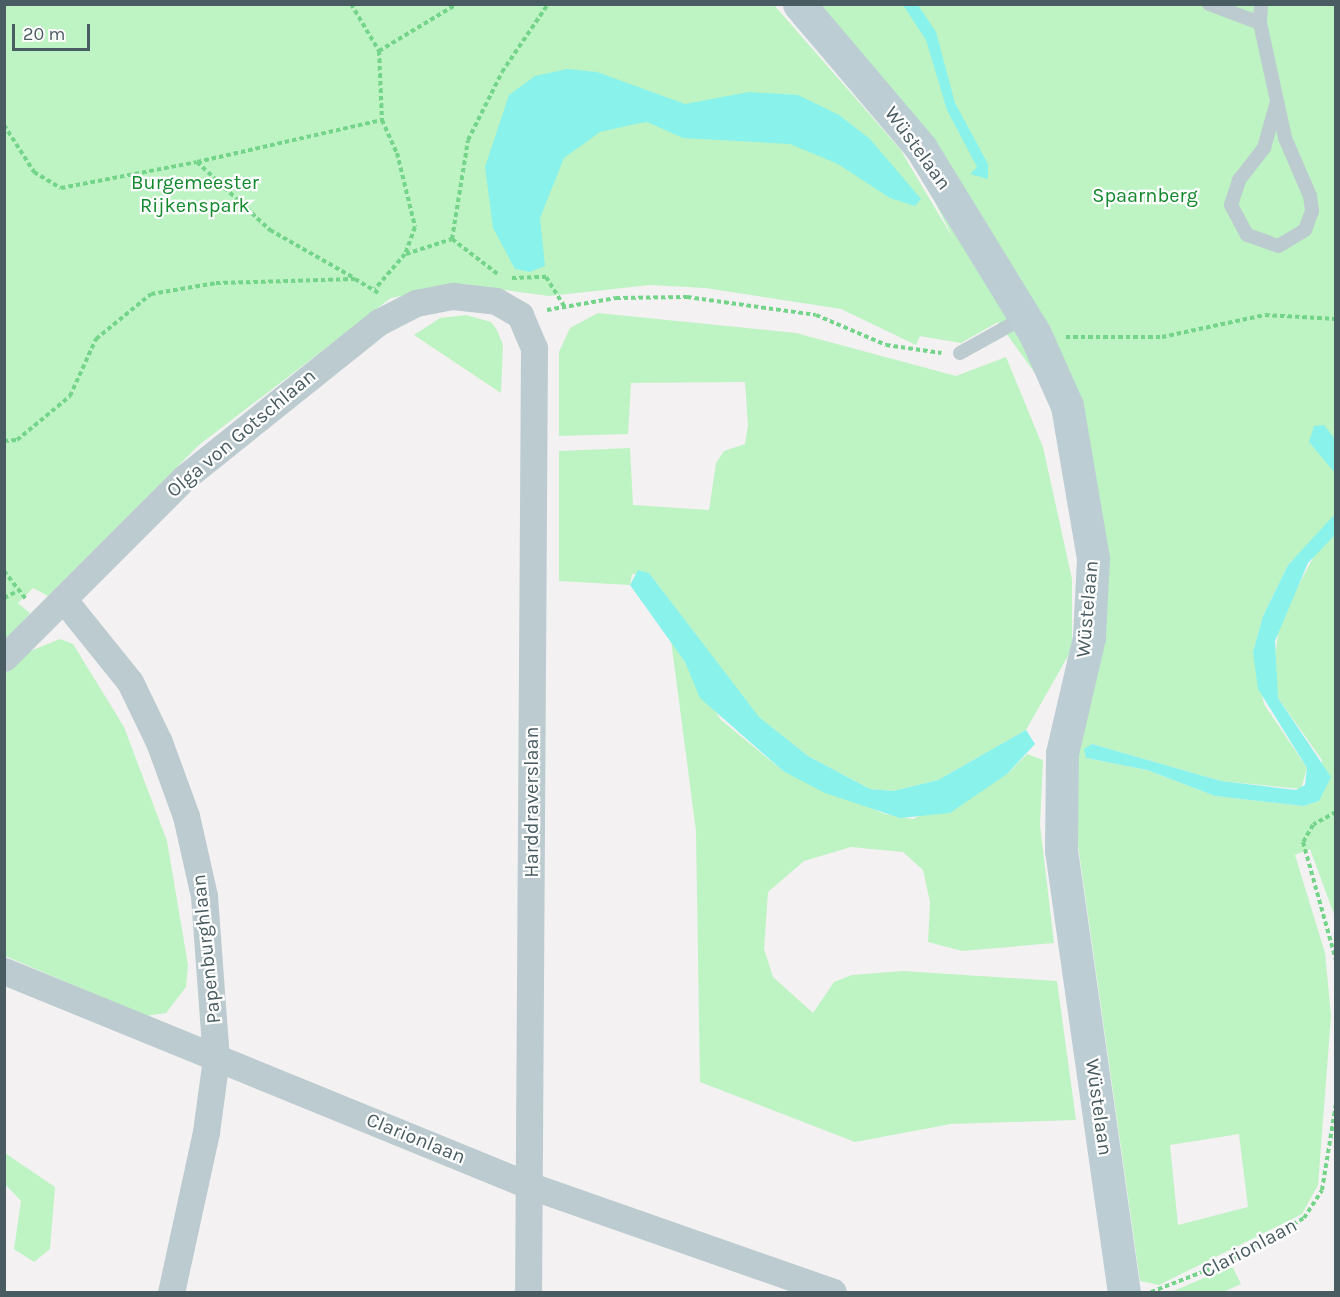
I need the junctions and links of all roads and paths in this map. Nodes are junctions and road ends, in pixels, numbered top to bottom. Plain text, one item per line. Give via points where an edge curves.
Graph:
1 (351, 4) edge
2 (457, 4) edge
3 (548, 4) edge
4 (799, 4) edge
5 (1209, 4) edge
6 (1261, 4) edge
7 (1260, 23) junction
8 (379, 51) junction
9 (1276, 105) junction
10 (382, 120) junction
11 (4, 125) edge
12 (197, 162) junction
13 (452, 239) junction
14 (405, 254) junction
15 (355, 279) junction
16 (375, 289) junction
17 (565, 307) junction
18 (394, 313) junction
19 (520, 315) junction
20 (1335, 319) edge
21 (1030, 325) junction
22 (960, 353) joint
23 (4, 441) edge
24 (4, 571) edge
25 (18, 591) junction
26 (4, 598) edge
27 (55, 609) junction
28 (4, 658) edge
29 (1335, 812) edge
30 (1335, 960) edge
31 (4, 971) edge
32 (216, 1058) junction
33 (1335, 1104) edge
34 (528, 1185) junction
35 (171, 1293) edge
36 (528, 1293) edge
37 (833, 1293) edge
38 (1124, 1293) edge
39 (1148, 1293) edge

1 - 8 path
2 - 8 path
3 - 13 path via 502,72 468,140
4 - 21 street, Wüstelaan via 921,148
5 - 7 lane
6 - 7 lane
7 - 9 lane
8 - 10 path
9 - 9 lane via 1264,148 1239,180 1230,206 1247,235 1278,246 1296,239 1312,211
10 - 12 path
10 - 14 path via 413,210 415,227
11 - 12 path via 34,172 61,188
12 - 15 path via 270,230
13 - 14 path
13 - 17 path via 502,277 529,281 546,277
14 - 16 path
15 - 16 path
15 - 23 path via 216,283 151,294 96,339 70,396 17,440
16 - 18 path
17 - 19 path
17 - 22 path via 616,298 699,298 816,315 895,347
18 - 19 street, Olga von Gotschlaan via 434,298 467,296 496,301
18 - 27 street, Olga von Gotschlaan via 219,448
19 - 34 street, Harddraverslaan via 534,348
20 - 21 path via 1265,315 1162,337
21 - 22 lane
21 - 38 street, Wüstelaan via 1066,406 1089,516 1089,637 1062,753 1060,841
24 - 25 path
25 - 26 path
25 - 27 path
27 - 28 street, Olga von Gotschlaan
27 - 32 street, Papenburghlaan via 130,682 186,816 204,896
29 - 30 path via 1313,825 1304,842
31 - 32 street, Clarionlaan
32 - 34 street, Clarionlaan
32 - 35 street, Papenburghlaan via 206,1132
33 - 39 path, Clarionlaan via 1322,1190 1304,1218 1228,1262
34 - 36 street, Harddraverslaan
34 - 37 street, Clarionlaan

